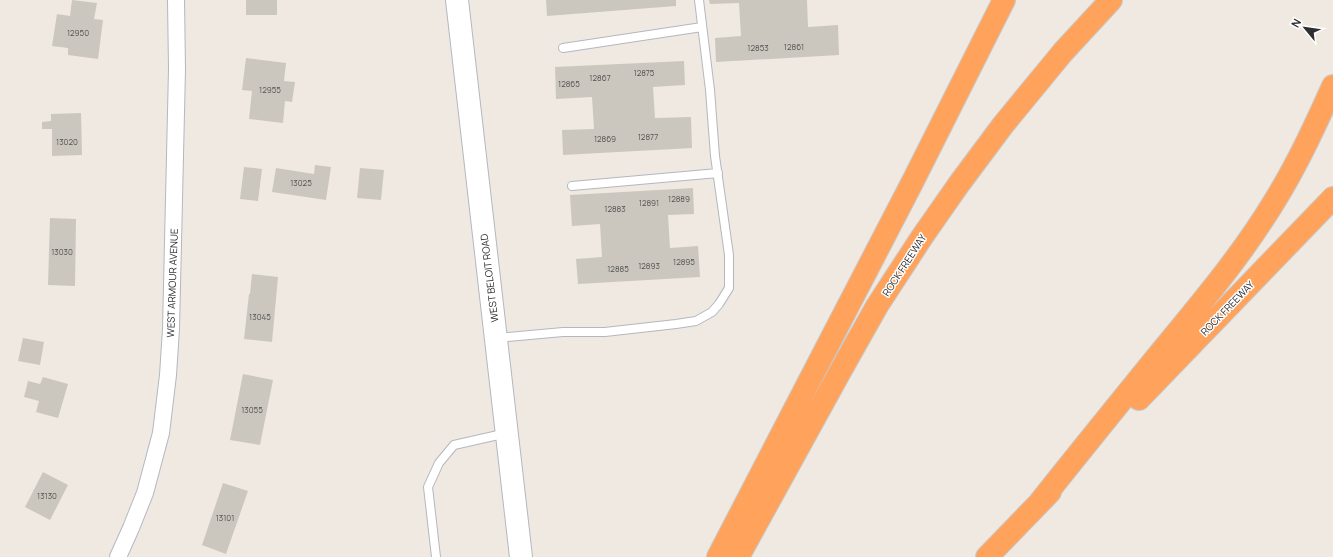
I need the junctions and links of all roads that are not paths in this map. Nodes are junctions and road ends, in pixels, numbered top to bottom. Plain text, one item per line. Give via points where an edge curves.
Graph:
1 (176, 0) edge
2 (457, 0) edge
3 (699, 0) edge
4 (1004, 0) edge
5 (1111, 0) edge
6 (702, 27) junction
7 (563, 48) dead end
8 (1333, 86) edge
9 (718, 173) junction
10 (572, 186) dead end
11 (1333, 198) edge
12 (496, 338) junction
13 (507, 433) junction
14 (1040, 502) junction
15 (118, 557) edge
16 (436, 557) edge
17 (521, 557) edge
18 (718, 557) edge
19 (738, 557) edge
20 (987, 557) edge

1 - 15 street, WEST ARMOUR AVENUE via 177,77 167,382 161,433 147,485
2 - 12 main road, WEST BELOIT ROAD
3 - 6 lane
4 - 18 highway
5 - 19 highway, ROCK FREEWAY via 1063,52 1008,119 922,237 877,306
6 - 7 lane
6 - 9 lane
8 - 14 highway via 1296,164 1243,250
9 - 10 lane
9 - 12 lane via 729,255 729,288 712,312 696,321 676,324 605,332 563,332
11 - 14 highway, ROCK FREEWAY
12 - 13 main road, WEST BELOIT ROAD
13 - 16 lane via 454,444 439,463 428,486
13 - 17 main road, WEST BELOIT ROAD
14 - 20 highway, ROCK FREEWAY

